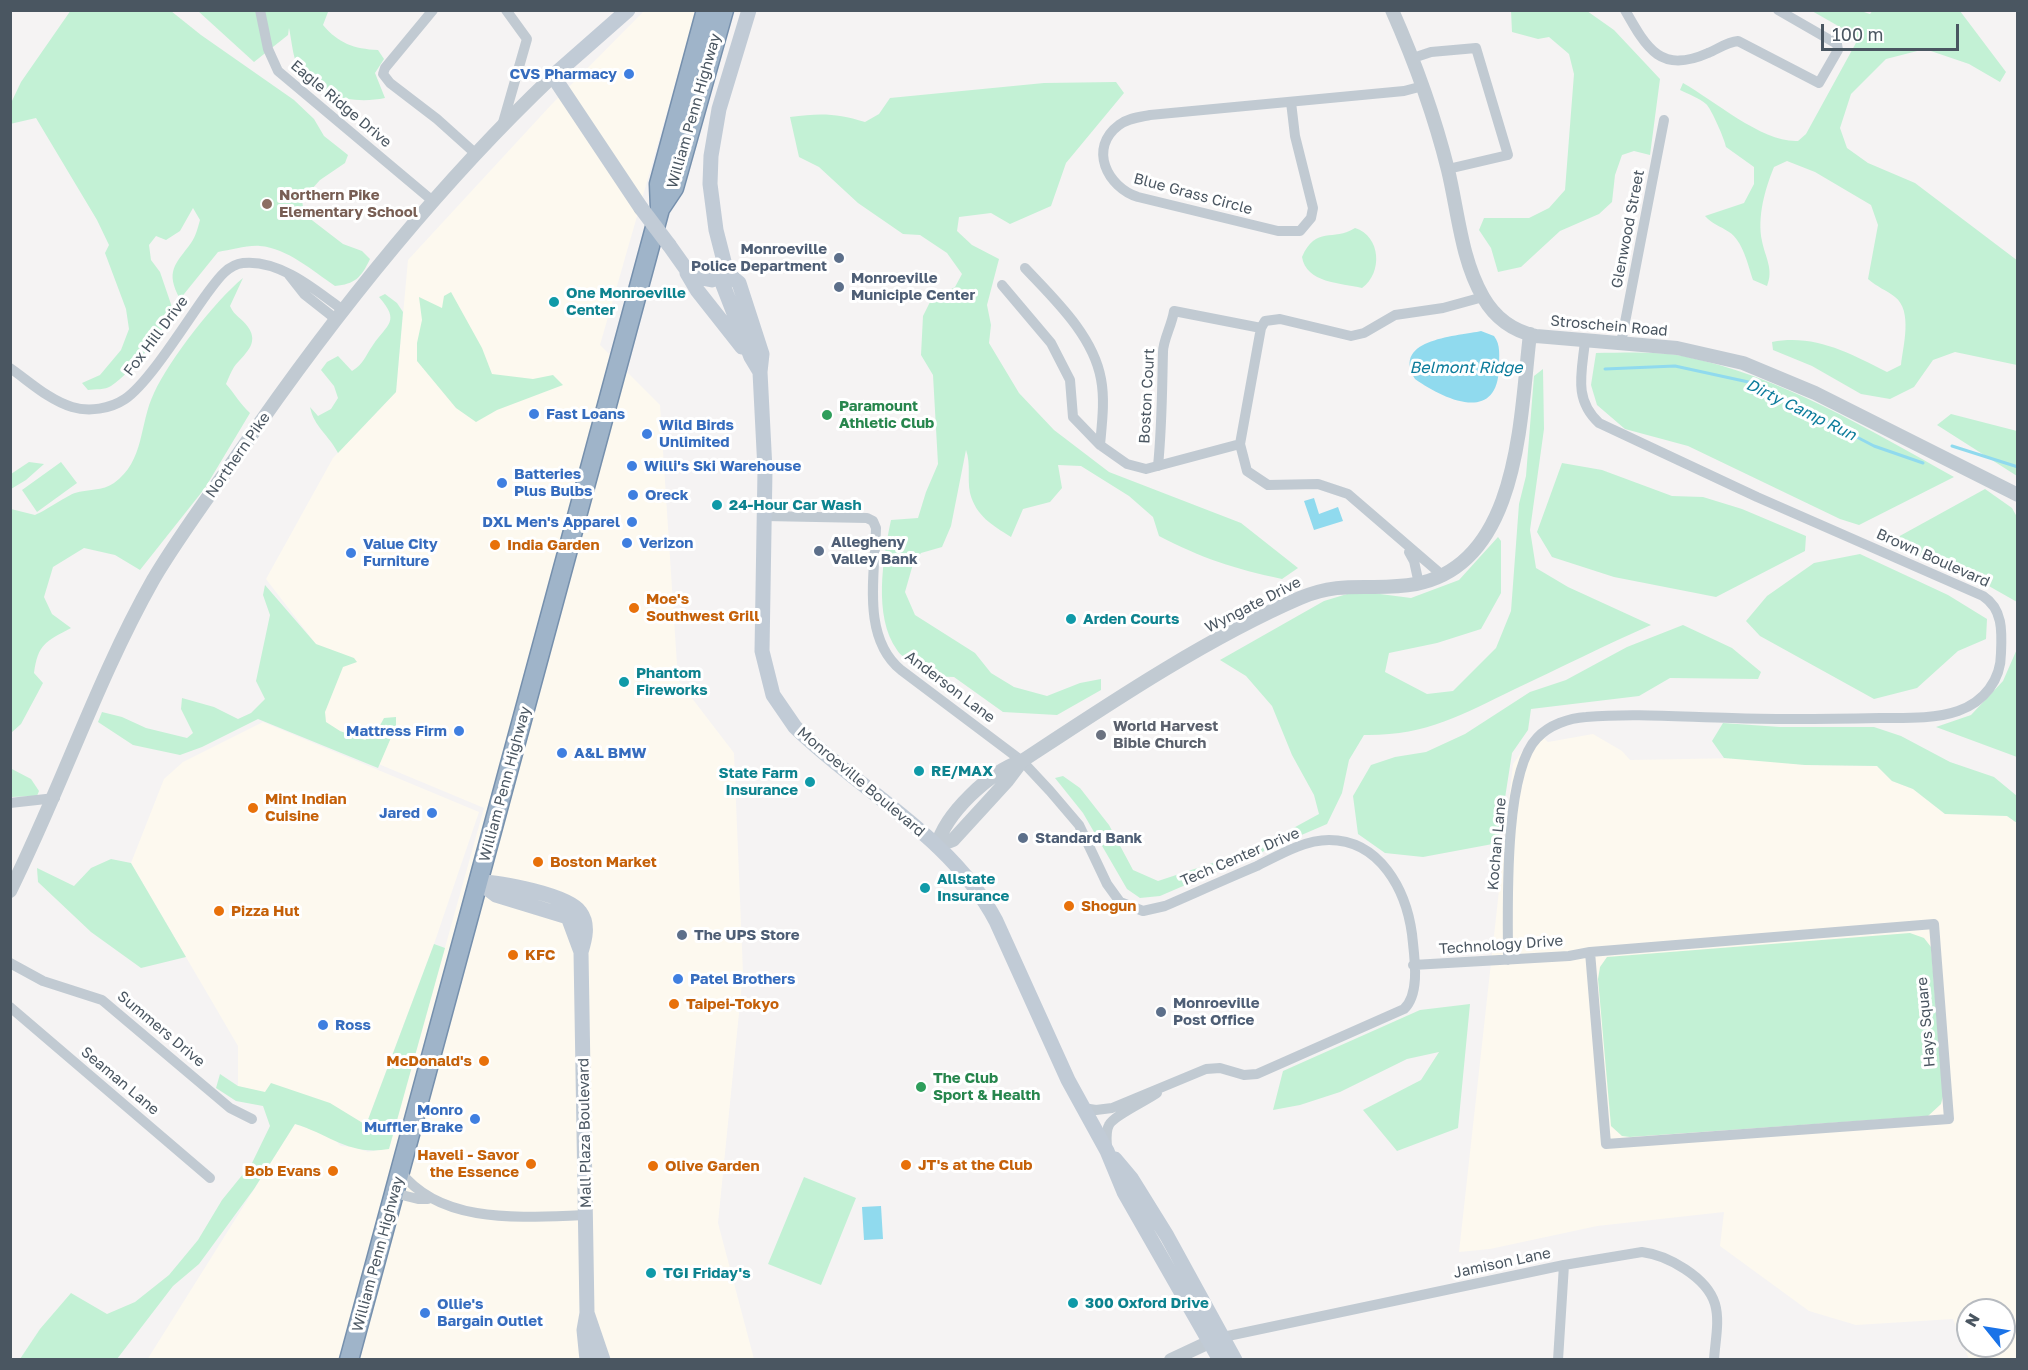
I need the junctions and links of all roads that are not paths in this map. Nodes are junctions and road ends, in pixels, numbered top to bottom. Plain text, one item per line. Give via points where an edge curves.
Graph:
1 (260, 10) edge
2 (433, 10) edge
3 (506, 10) edge
4 (628, 10) edge
5 (706, 10) edge
6 (724, 10) edge
7 (749, 10) edge
8 (1392, 10) edge
9 (1778, 10) edge
10 (1628, 11) edge
11 (1413, 58) junction
12 (553, 76) junction
13 (1423, 86) junction
14 (1291, 102) junction
15 (1664, 120) dead end
16 (502, 126) junction
17 (476, 154) junction
18 (1448, 169) junction
19 (434, 202) junction
20 (660, 209) junction
21 (669, 245) junction
22 (1025, 268) dead end
23 (687, 273) junction
24 (727, 273) junction
25 (1002, 285) dead end
26 (1483, 297) junction
27 (341, 316) junction
28 (1261, 328) junction
29 (1530, 334) junction
30 (1585, 340) junction
31 (1621, 343) junction
32 (751, 357) junction
33 (10, 368) edge
34 (760, 372) junction
35 (1240, 444) junction
36 (1100, 445) junction
37 (1158, 466) junction
38 (2018, 495) edge
39 (765, 516) junction
40 (1404, 544) junction
41 (1442, 575) junction
42 (1419, 584) junction
43 (1538, 737) joint
44 (1022, 761) junction
45 (55, 798) junction
46 (10, 803) edge
47 (937, 846) junction
48 (478, 882) junction
49 (10, 891) edge
50 (1590, 952) junction
51 (1508, 960) junction
52 (10, 963) edge
53 (1413, 965) junction
54 (10, 1007) edge
55 (1164, 1087) junction
56 (1083, 1108) junction
57 (252, 1119) dead end
58 (1107, 1151) junction
59 (400, 1171) junction
60 (210, 1178) dead end
61 (394, 1193) junction
62 (428, 1199) junction
63 (586, 1215) junction
64 (1564, 1265) junction
65 (587, 1313) junction
66 (1216, 1339) junction
67 (349, 1359) edge
68 (588, 1359) edge
69 (603, 1359) edge
70 (1171, 1359) edge
71 (1220, 1359) edge
72 (1235, 1359) edge
73 (1558, 1359) edge
74 (1714, 1359) edge

1 - 19 street, Eagle Ridge Drive via 271,61 278,71
2 - 17 street via 383,74
3 - 16 street via 527,39
4 - 12 main road, Northern Pike
5 - 20 highway, William Penn Highway via 658,184
6 - 20 highway, William Penn Highway via 674,188
7 - 24 main road, Monroeville Boulevard via 719,109 711,156 713,214
8 - 11 street, Stroschein Road
9 - 10 street via 1837,44 1838,50 1819,83 1738,41 1683,62 1670,62 1648,45
11 - 13 street, Stroschein Road
11 - 18 street via 1431,52 1476,48 1508,155
12 - 16 street, Northern Pike
12 - 21 main road, bridge
13 - 14 street, Blue Grass Circle
13 - 18 street, Stroschein Road
14 - 14 street, Blue Grass Circle via 1313,208 1308,223 1300,231 1278,231 1138,197 1122,190 1107,174 1105,144 1113,130 1125,121 1150,115
15 - 31 street, Glenwood Street
16 - 17 street, Northern Pike
17 - 19 street, Northern Pike
18 - 26 street, Stroschein Road via 1467,255
19 - 27 street, Northern Pike
20 - 48 highway, William Penn Highway
21 - 23 main road
21 - 24 main road via 697,269
22 - 36 street via 1068,314 1096,363 1102,388
23 - 24 main road via 707,280
23 - 32 main road
24 - 32 main road, Monroeville Boulevard via 723,285
24 - 34 main road, Monroeville Boulevard via 739,283 753,321 762,354
25 - 36 street via 1051,343 1070,380 1073,417
26 - 28 street via 1395,315 1351,336 1273,318
26 - 29 street, Stroschein Road via 1506,324
27 - 33 street, Fox Hill Drive via 304,294 289,275 254,262 240,263 228,269 124,400 93,410 73,408 48,396
27 - 45 street, Northern Pike via 259,423 153,580
28 - 35 street
28 - 37 street, Boston Court via 1174,311 1163,351
29 - 30 street, Stroschein Road
29 - 41 street, Wyngate Drive via 1518,436 1503,499 1482,542
30 - 31 street, Stroschein Road
30 - 43 street, Brown Boulevard via 1582,399 1599,423 1983,596 1996,609 2000,620 2001,658 1987,693 1957,711 1908,717 1789,720 1585,717 1552,727
31 - 38 street, Stroschein Road via 1694,350 1758,368
32 - 34 main road, Monroeville Boulevard
34 - 39 main road, Monroeville Boulevard
35 - 37 street
35 - 40 street via 1247,471 1260,482 1277,487 1318,484 1340,490 1362,504
36 - 37 street via 1134,467
39 - 44 street, Anderson Lane via 873,521 875,625 886,655
39 - 47 main road, Monroeville Boulevard via 761,641 773,695 804,736
40 - 41 street
40 - 42 street via 1414,561
41 - 42 street, Wyngate Drive
42 - 44 street, Wyngate Drive via 1331,587 1298,599 1190,657
43 - 51 street, Kochan Lane via 1523,758 1516,795 1508,886
44 - 47 street, Wyngate Drive via 984,783 941,830
44 - 53 street, Tech Center Drive via 1073,817 1088,839 1110,890 1127,906 1153,910 1304,845 1339,841 1366,851 1391,875 1409,920
45 - 46 street
45 - 49 street, Northern Pike
47 - 56 main road, Monroeville Boulevard via 990,909
48 - 59 highway, William Penn Highway
48 - 63 main road, Mall Plaza Boulevard via 496,895 568,916 581,952
50 - 50 street, Hays Square via 1934,924 1949,1119 1606,1144
50 - 51 street, Technology Drive
51 - 53 street, Technology Drive
52 - 57 street, Summers Drive via 43,981 102,1000 230,1108
53 - 55 street, Tech Center Drive via 1412,999 1397,1013 1257,1074 1212,1068
54 - 60 street, Seaman Lane
55 - 56 street, Tech Center Drive via 1112,1108
55 - 58 street, Tech Center Drive via 1113,1119 1107,1132
56 - 58 main road, Monroeville Boulevard
58 - 66 main road, Monroeville Boulevard via 1137,1187
59 - 61 highway, William Penn Highway
59 - 62 street
61 - 62 street
61 - 67 highway, William Penn Highway
62 - 63 street via 496,1216
63 - 65 main road, Mall Plaza Boulevard
64 - 66 street, Jamison Lane
64 - 73 street
64 - 74 street, Jamison Lane via 1642,1252 1680,1268 1703,1285 1715,1304
65 - 68 main road, Mall Plaza Boulevard via 584,1330
65 - 69 main road, Mall Plaza Boulevard
66 - 70 street
66 - 71 main road, Monroeville Boulevard
66 - 72 main road, Monroeville Boulevard

